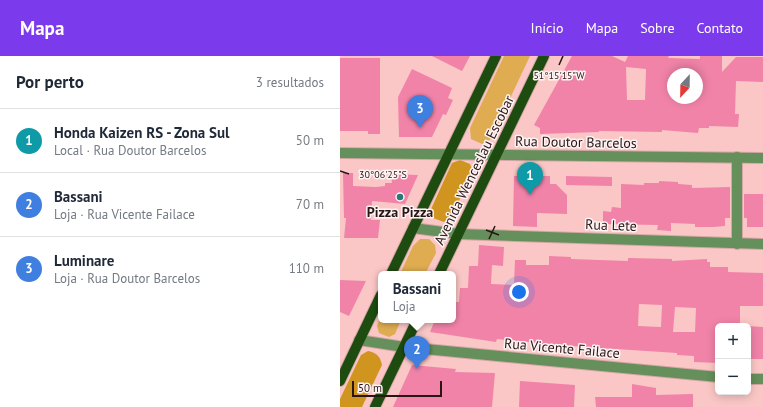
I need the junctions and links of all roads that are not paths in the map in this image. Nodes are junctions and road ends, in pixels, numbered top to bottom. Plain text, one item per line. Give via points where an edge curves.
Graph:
1 (496, 56) edge
2 (544, 56) edge
3 (340, 153) edge
4 (449, 153) junction
5 (497, 155) junction
6 (737, 157) junction
7 (763, 158) edge
8 (413, 228) junction
9 (458, 234) junction
10 (737, 244) junction
11 (763, 244) edge
12 (392, 271) edge
13 (440, 271) edge
14 (378, 301) edge
15 (416, 323) edge
16 (360, 340) junction
17 (404, 347) junction
18 (342, 370) edge
19 (715, 377) edge
20 (751, 379) edge
21 (763, 379) edge
22 (340, 381) edge
23 (375, 407) edge

1 - 4 main road, Avenida Wenceslau Escobar
2 - 5 main road, Avenida Wenceslau Escobar
3 - 4 street, Rua Doutor Barcelos
4 - 5 street, Rua Doutor Barcelos
4 - 8 main road, Avenida Wenceslau Escobar
5 - 6 street, Rua Doutor Barcelos
5 - 9 main road, Avenida Wenceslau Escobar
6 - 7 street, Rua Doutor Barcelos
6 - 10 street
8 - 9 street, Rua Lete
8 - 12 main road, Avenida Wenceslau Escobar
9 - 10 street, Rua Lete
9 - 13 main road, Avenida Wenceslau Escobar
10 - 11 street, Rua Lete
14 - 16 main road
15 - 17 main road
16 - 17 street, Rua Vicente Failace
16 - 18 main road
17 - 19 street, Rua Vicente Failace
17 - 23 main road
18 - 22 main road
20 - 21 street

